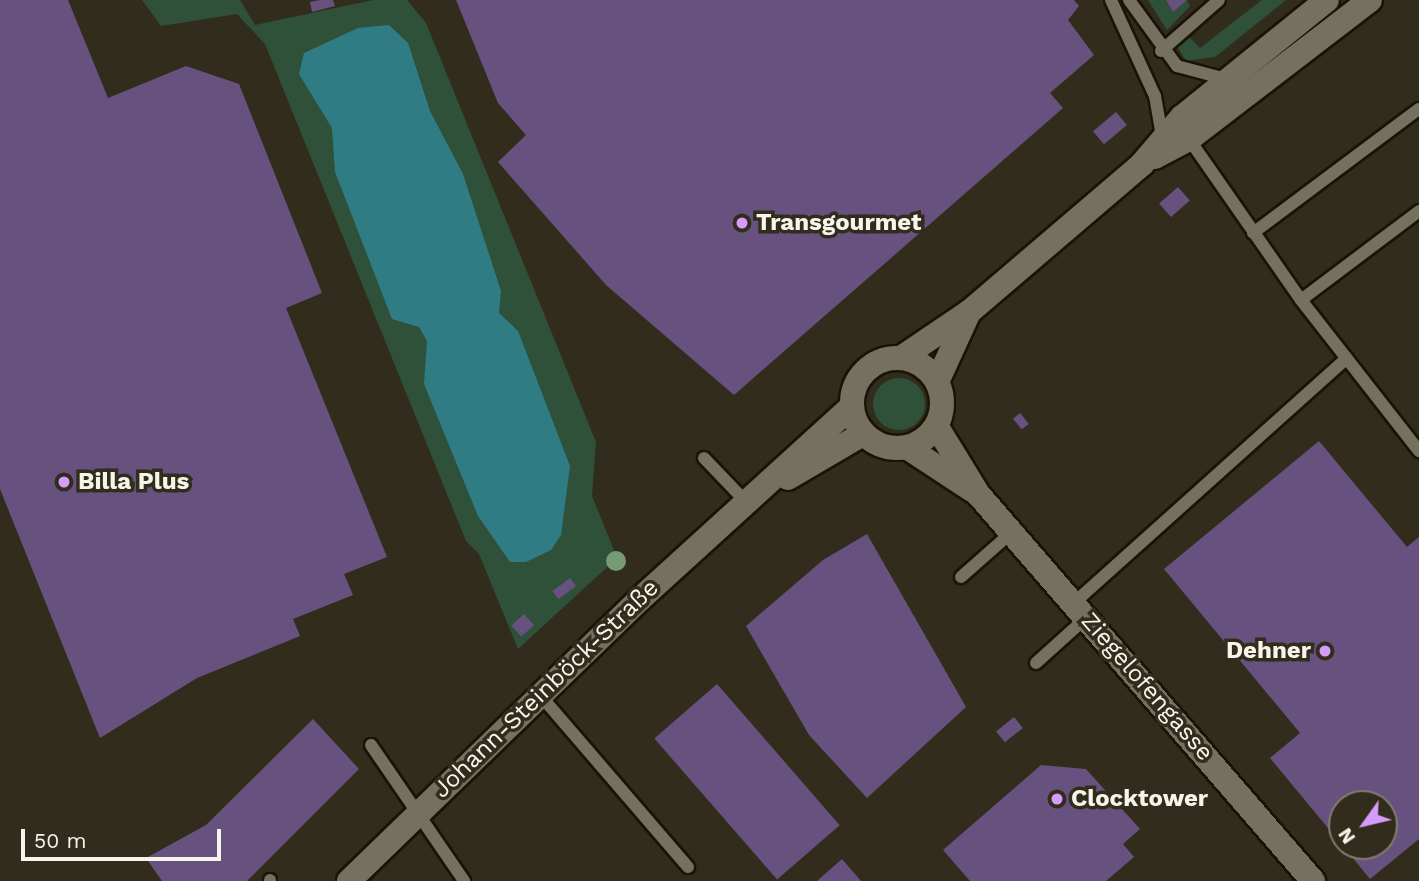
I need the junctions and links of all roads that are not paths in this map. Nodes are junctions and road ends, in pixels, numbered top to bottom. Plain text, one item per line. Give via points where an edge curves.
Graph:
1 (1111, 0) edge
2 (1129, 0) edge
3 (1219, 0) edge
4 (1327, 0) edge
5 (1370, 0) edge
6 (1161, 51) junction
7 (1230, 79) junction
8 (1419, 109) edge
9 (1189, 139) junction
10 (1160, 143) junction
11 (1142, 164) junction
12 (1419, 211) edge
13 (1252, 233) junction
14 (1301, 300) junction
15 (969, 312) junction
16 (901, 358) junction
17 (1347, 358) junction
18 (937, 382) junction
19 (851, 407) junction
20 (937, 427) junction
21 (863, 434) junction
22 (908, 448) junction
23 (1419, 451) edge
24 (704, 458) dead end
25 (978, 494) junction
26 (746, 502) junction
27 (1012, 532) junction
28 (961, 577) dead end
29 (1081, 610) junction
30 (1036, 663) dead end
31 (540, 695) junction
32 (371, 746) dead end
33 (418, 810) junction
34 (688, 867) dead end
35 (349, 881) edge
36 (464, 881) edge
37 (1313, 881) edge

1 - 10 lane via 1155,96
2 - 6 lane
3 - 6 lane
4 - 7 street
5 - 9 street
6 - 7 lane via 1177,66
7 - 10 street
8 - 13 lane
9 - 11 street
9 - 13 lane
10 - 11 street
11 - 15 street
12 - 14 lane
13 - 14 lane
14 - 17 lane
15 - 16 street
15 - 18 street
16 - 18 street via 916,362
16 - 19 street via 878,362 859,377
17 - 23 lane
17 - 29 lane
18 - 20 street via 942,397
19 - 21 street
19 - 26 street, Johann-Steinböck-Straße
20 - 22 street
20 - 25 street, Ziegelofengasse
21 - 22 street via 876,444
21 - 26 street, Johann-Steinböck-Straße
22 - 25 street, Ziegelofengasse
24 - 26 lane
25 - 27 street, Ziegelofengasse
26 - 31 street, Johann-Steinböck-Straße
27 - 28 lane
27 - 29 street, Ziegelofengasse
29 - 30 lane
29 - 37 street, Ziegelofengasse
31 - 33 street, Johann-Steinböck-Straße
31 - 34 lane
32 - 33 lane
33 - 35 street, Johann-Steinböck-Straße
33 - 36 lane

